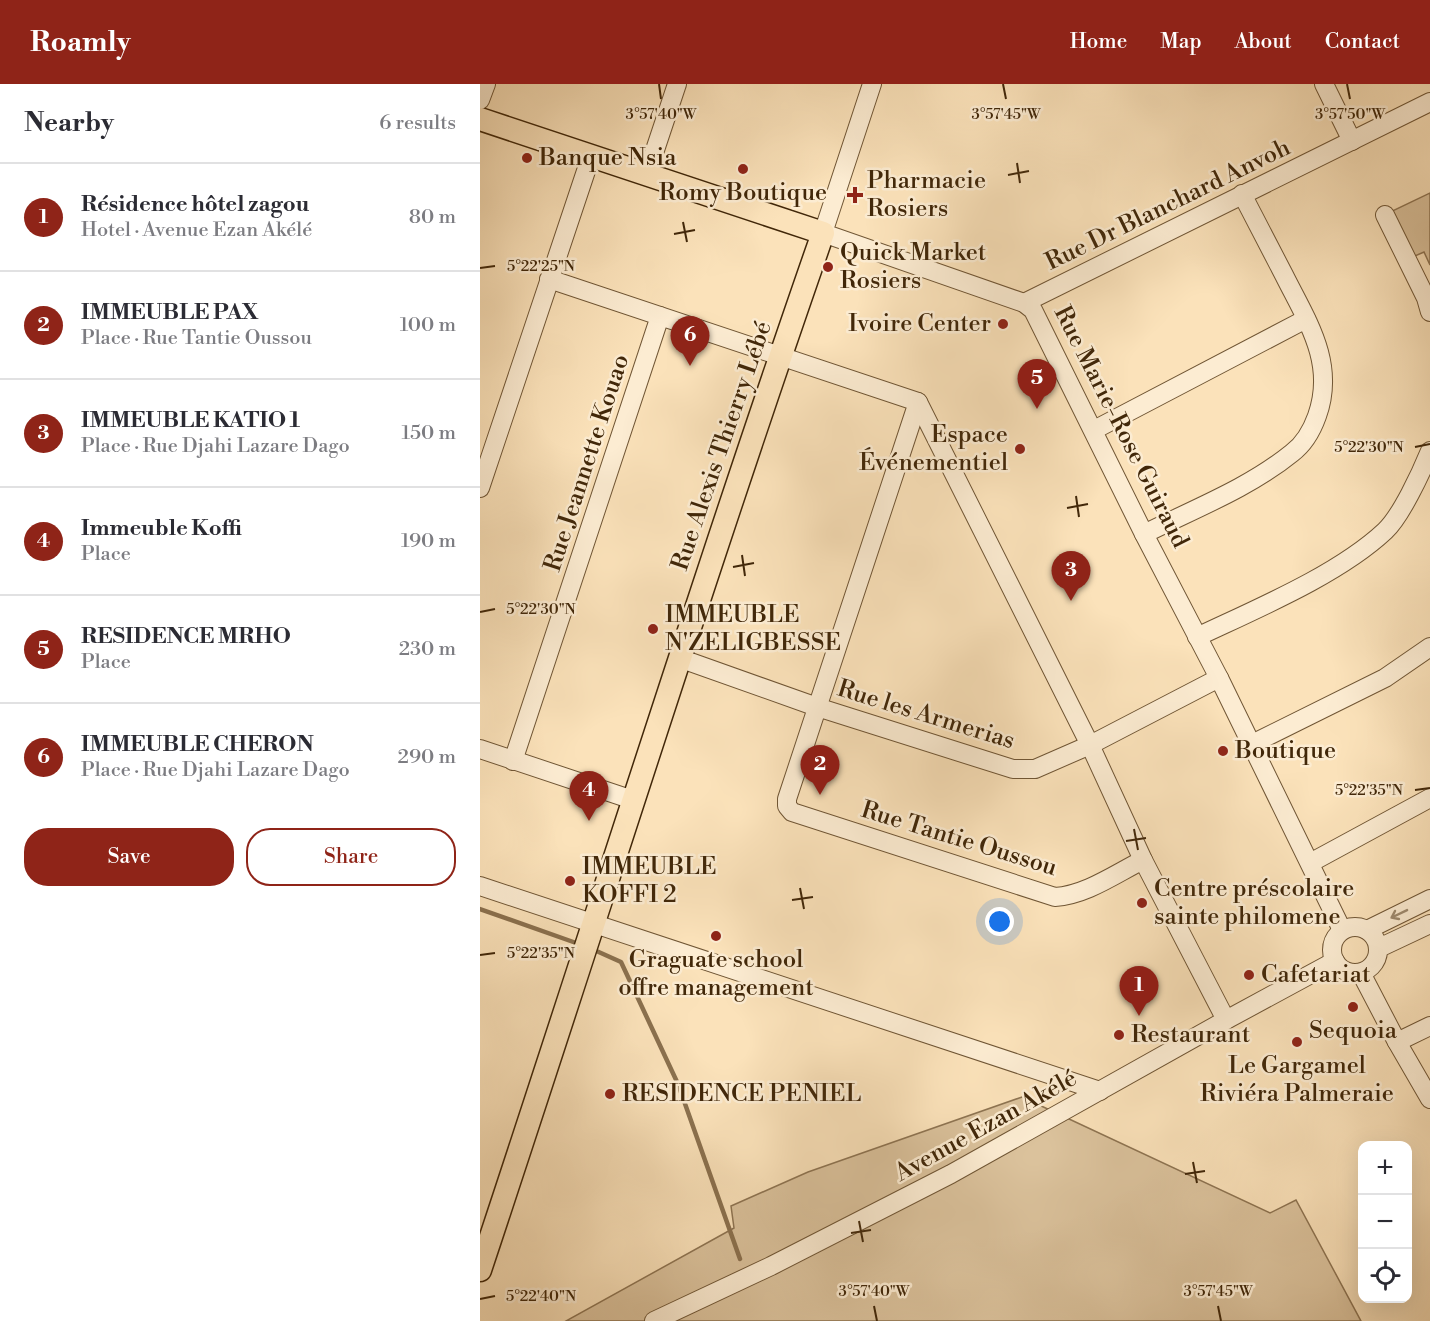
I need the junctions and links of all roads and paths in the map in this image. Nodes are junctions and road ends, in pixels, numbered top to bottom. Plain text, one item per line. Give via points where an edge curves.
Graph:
1 (486, 84) edge
2 (677, 84) edge
3 (872, 84) edge
4 (1324, 84) edge
5 (480, 100) edge
6 (1430, 102) edge
7 (480, 119) edge
8 (1352, 141) junction
9 (591, 156) junction
10 (646, 174) junction
11 (1242, 194) junction
12 (1385, 215) dead end
13 (823, 233) junction
14 (549, 279) junction
15 (1024, 303) junction
16 (1430, 312) edge
17 (660, 316) junction
18 (1306, 319) junction
19 (780, 356) junction
20 (918, 402) junction
21 (1094, 430) junction
22 (1430, 451) edge
23 (480, 488) edge
24 (1144, 534) junction
25 (1197, 637) junction
26 (1430, 647) edge
27 (679, 658) junction
28 (1219, 678) junction
29 (817, 707) junction
30 (1252, 744) junction
31 (1089, 745) junction
32 (480, 749) edge
33 (513, 761) junction
34 (1430, 798) edge
35 (633, 800) junction
36 (1143, 860) junction
37 (1310, 863) junction
38 (480, 887) edge
39 (1430, 899) edge
40 (595, 924) junction
41 (1430, 924) edge
42 (1342, 930) junction
43 (1367, 930) junction
44 (1379, 948) junction
45 (1335, 961) junction
46 (1361, 973) junction
47 (1226, 1020) junction
48 (1430, 1026) edge
49 (1397, 1042) junction
50 (1100, 1092) junction
51 (1430, 1099) edge
52 (480, 1270) edge
53 (654, 1321) edge

1 - 5 street
2 - 10 street
3 - 13 street, Rue Alexis Thierry Lébé
4 - 8 street
6 - 8 street, Rue Dr Blanchard Anvoh
7 - 9 main road, Rue Marie-Rose Guiraud
8 - 11 street, Rue Dr Blanchard Anvoh
9 - 10 main road, Rue Marie-Rose Guiraud
9 - 14 street
10 - 13 main road, Rue Marie-Rose Guiraud
11 - 15 street, Rue Dr Blanchard Anvoh
11 - 18 street
12 - 16 street
13 - 15 street, Rue Marie-Rose Guiraud
13 - 19 main road, Rue Alexis Thierry Lébé
14 - 17 street
14 - 23 street
15 - 21 street, Rue Marie-Rose Guiraud via 1036,314
17 - 19 street
17 - 33 street, Rue Jeannette Kouao
18 - 21 street
18 - 24 street via 1320,351 1324,374 1323,400 1312,429 1294,452 1262,475
19 - 20 street
19 - 27 main road, Rue Alexis Thierry Lébé
20 - 29 street, Rue Tantie Oussou
20 - 31 street
21 - 24 street, Rue Marie-Rose Guiraud
22 - 25 street via 1420,476 1387,530 1313,580
24 - 25 street, Rue Marie-Rose Guiraud
25 - 28 street, Rue Marie-Rose Guiraud
26 - 30 street via 1385,678
27 - 29 street, Rue les Armerias
27 - 35 main road, Rue Alexis Thierry Lébé
28 - 30 street, Rue Marie-Rose Guiraud
28 - 31 street, Rue les Armerias
29 - 31 street, Rue les Armerias via 1013,769 1035,769
29 - 36 street, Rue Tantie Oussou via 787,799 792,812 1055,897 1070,896
30 - 37 street, Rue Marie-Rose Guiraud
31 - 36 street
32 - 33 street
33 - 35 street
34 - 37 street
35 - 40 main road, Rue Alexis Thierry Lébé
36 - 47 street
37 - 42 street, Rue Marie-Rose Guiraud
38 - 40 street
39 -> 43 street
40 - 50 street
40 - 52 main road, Rue Alexis Thierry Lébé
41 - 44 street
42 - 43 street
42 - 45 street via 1332,947
43 - 44 street
44 - 46 street via 1376,962
45 - 46 street via 1343,970
45 - 47 street, Avenue Ezan Akélé
46 - 49 street
47 - 50 street, Avenue Ezan Akélé
48 - 49 street
49 - 51 street
50 - 53 street, Avenue Ezan Akélé via 951,1174

